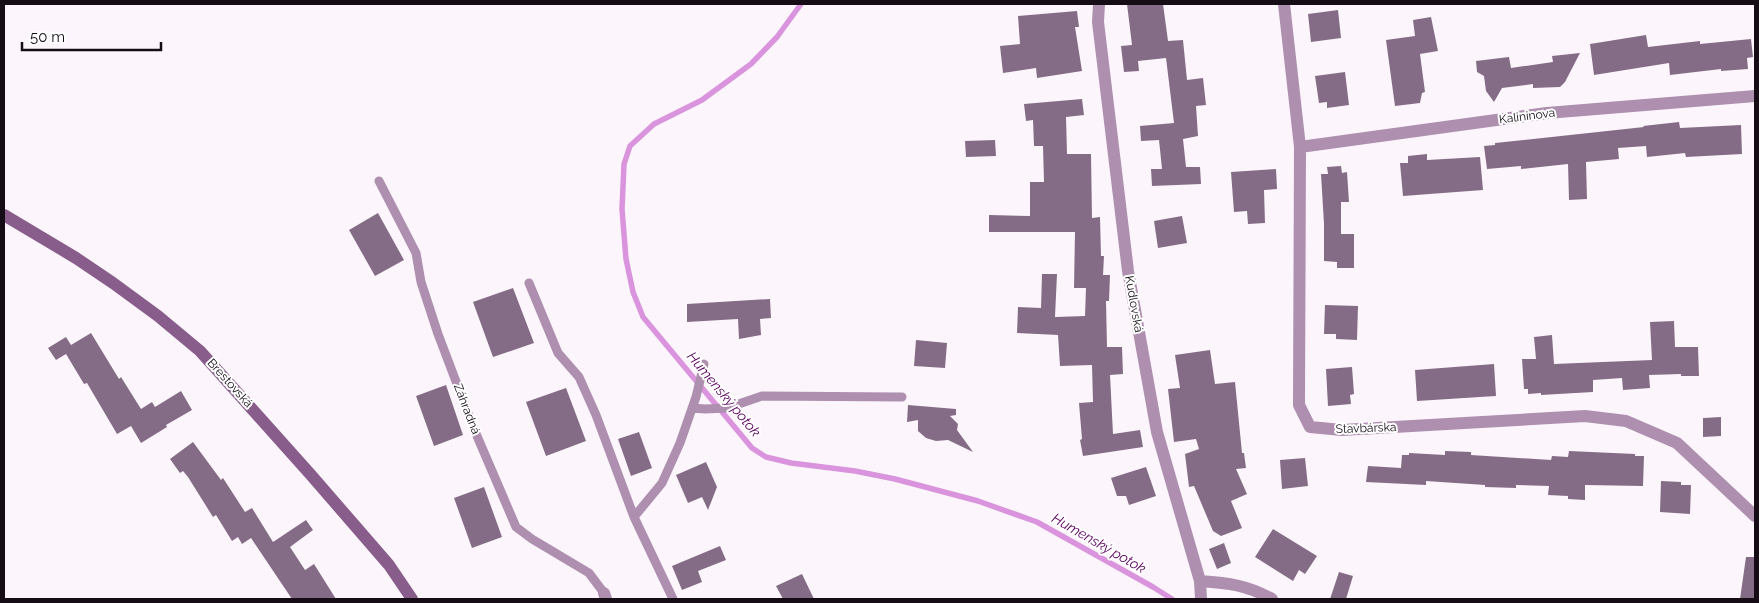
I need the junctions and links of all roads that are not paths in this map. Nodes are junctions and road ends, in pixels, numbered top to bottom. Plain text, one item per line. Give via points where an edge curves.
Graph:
1 (1099, 4) edge
2 (1284, 4) edge
3 (1755, 96) edge
4 (1300, 147) junction
5 (379, 181) dead end
6 (4, 215) edge
7 (529, 283) dead end
8 (703, 367) dead end
9 (902, 398) dead end
10 (692, 408) junction
11 (1755, 516) edge
12 (634, 517) junction
13 (1200, 581) junction
14 (605, 596) edge
15 (412, 599) edge
16 (673, 599) edge
17 (1201, 599) edge
18 (1272, 599) edge

1 - 13 street, Kudlovská via 1098,22 1128,271 1157,432
2 - 4 street, Stavbárska
3 - 4 street, Kalininova via 1547,113
4 - 11 street, Stavbárska via 1299,405 1310,427 1342,430 1585,416 1626,421 1677,443
5 - 14 lane, Záhradná via 416,253 421,282 438,334 516,527 589,573
6 - 15 street, Brestovská via 113,283 200,351 312,475 388,565
7 - 12 lane via 558,353 579,377
8 - 10 lane
9 - 10 lane via 762,396 727,408
10 - 12 lane via 662,483
12 - 16 lane
13 - 17 street, Kudlovská
13 - 18 street via 1248,587

